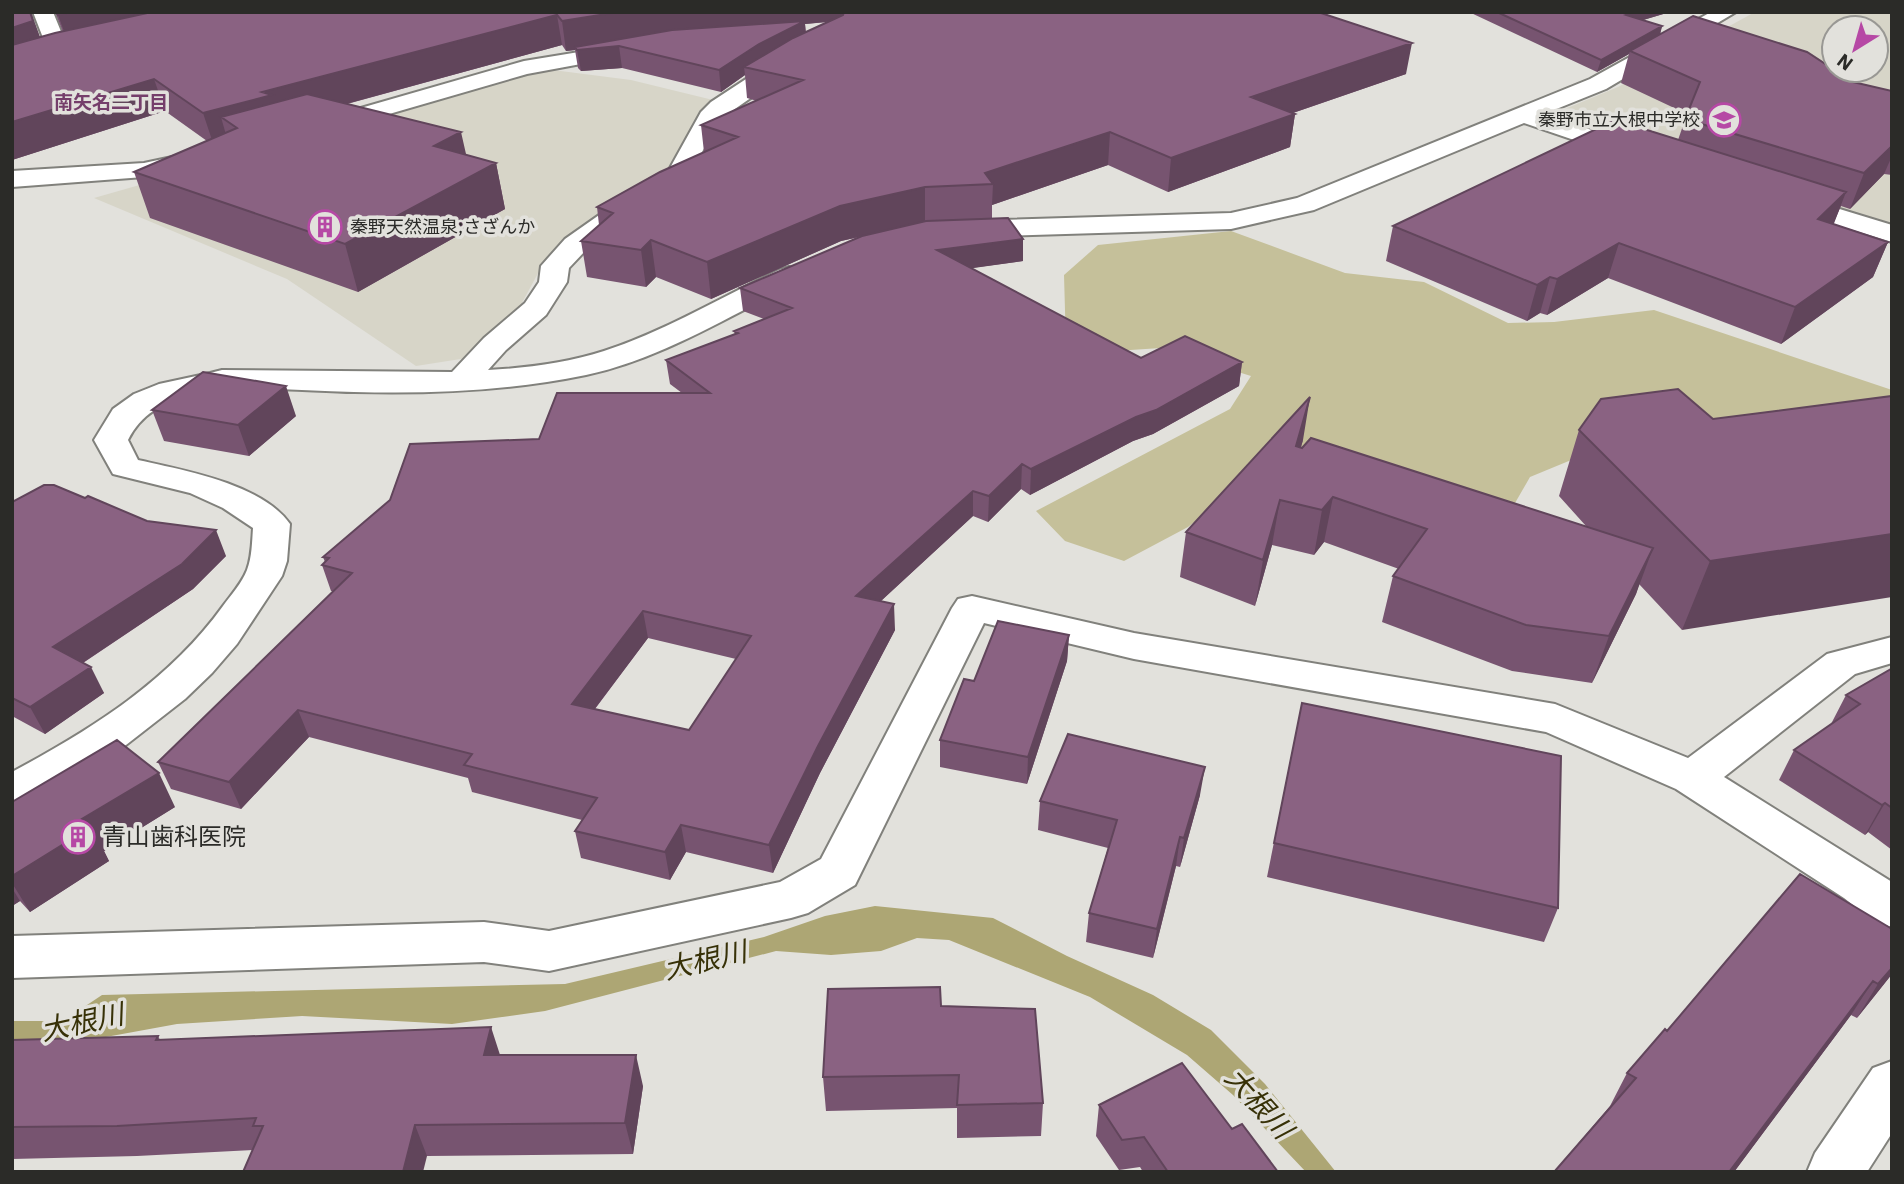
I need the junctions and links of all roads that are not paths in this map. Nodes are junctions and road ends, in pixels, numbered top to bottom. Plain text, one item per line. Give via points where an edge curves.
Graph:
1 (1726, 12) edge
2 (44, 18) edge
3 (23, 29) edge
4 (647, 47) edge
5 (86, 50) edge
6 (804, 53) edge
7 (60, 56) junction
8 (36, 63) edge
9 (1521, 114) junction
10 (305, 131) edge
11 (212, 156) edge
12 (1650, 157) edge
13 (12, 179) edge
14 (1764, 193) edge
15 (938, 231) edge
16 (1892, 234) edge
17 (814, 265) edge
18 (461, 382) junction
19 (1887, 654) edge
20 (1692, 778) junction
21 (12, 792) edge
22 (1892, 908) edge
23 (12, 957) edge
24 (1892, 1086) edge
25 (1835, 1172) edge

1 - 9 street via 1598,84
2 - 3 street
2 - 7 street
4 - 10 street via 524,68
5 - 7 street
6 - 18 street via 719,107 675,181 575,245 555,266 552,282 536,309 495,344
7 - 8 street
9 - 12 street
9 - 15 street via 1305,204 1269,214 1219,221
11 - 13 street via 144,170
14 - 16 street
17 - 18 street via 645,347 590,365
18 - 21 street via 222,380 153,398 125,416 111,440 125,467 202,485 272,524 265,571 232,625 148,710
19 - 20 street via 1841,664
20 - 22 street
20 - 23 street via 1555,719 1134,646 972,608 838,872 791,899 549,951 484,942
24 - 25 street

